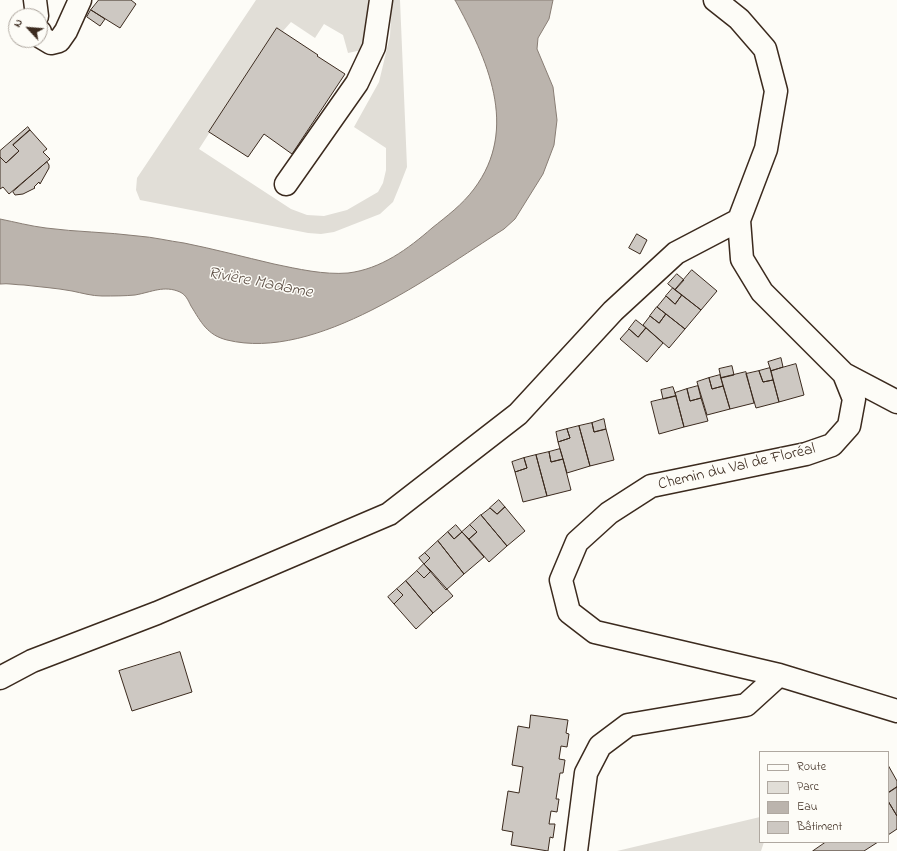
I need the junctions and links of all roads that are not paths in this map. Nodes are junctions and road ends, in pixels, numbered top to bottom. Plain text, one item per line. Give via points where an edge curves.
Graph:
1 (80, 0) edge
2 (381, 0) edge
3 (715, 0) edge
4 (48, 42) edge
5 (286, 184) dead end
6 (739, 220) junction
7 (844, 374) junction
8 (897, 402) edge
9 (779, 674) junction
10 (0, 678) edge
11 (897, 711) edge
12 (576, 851) edge

1 - 4 street via 59,41 51,44
2 - 5 street via 374,47 357,83
3 - 6 street, Chemin du Val de Floréal via 739,19 765,49 776,91 766,148
6 - 7 street, Chemin du Val de Floréal via 742,259 762,292
6 - 10 street via 676,253 613,311 518,414 389,514 157,613 32,661
7 - 8 street
7 - 9 street, Chemin du Val de Floréal via 854,399 850,426 832,445 806,454 651,486 609,513 577,542 561,580 569,612 595,632
9 - 11 street, Chemin du Val de Floréal
9 - 12 street via 746,705 628,725 600,746 586,773

